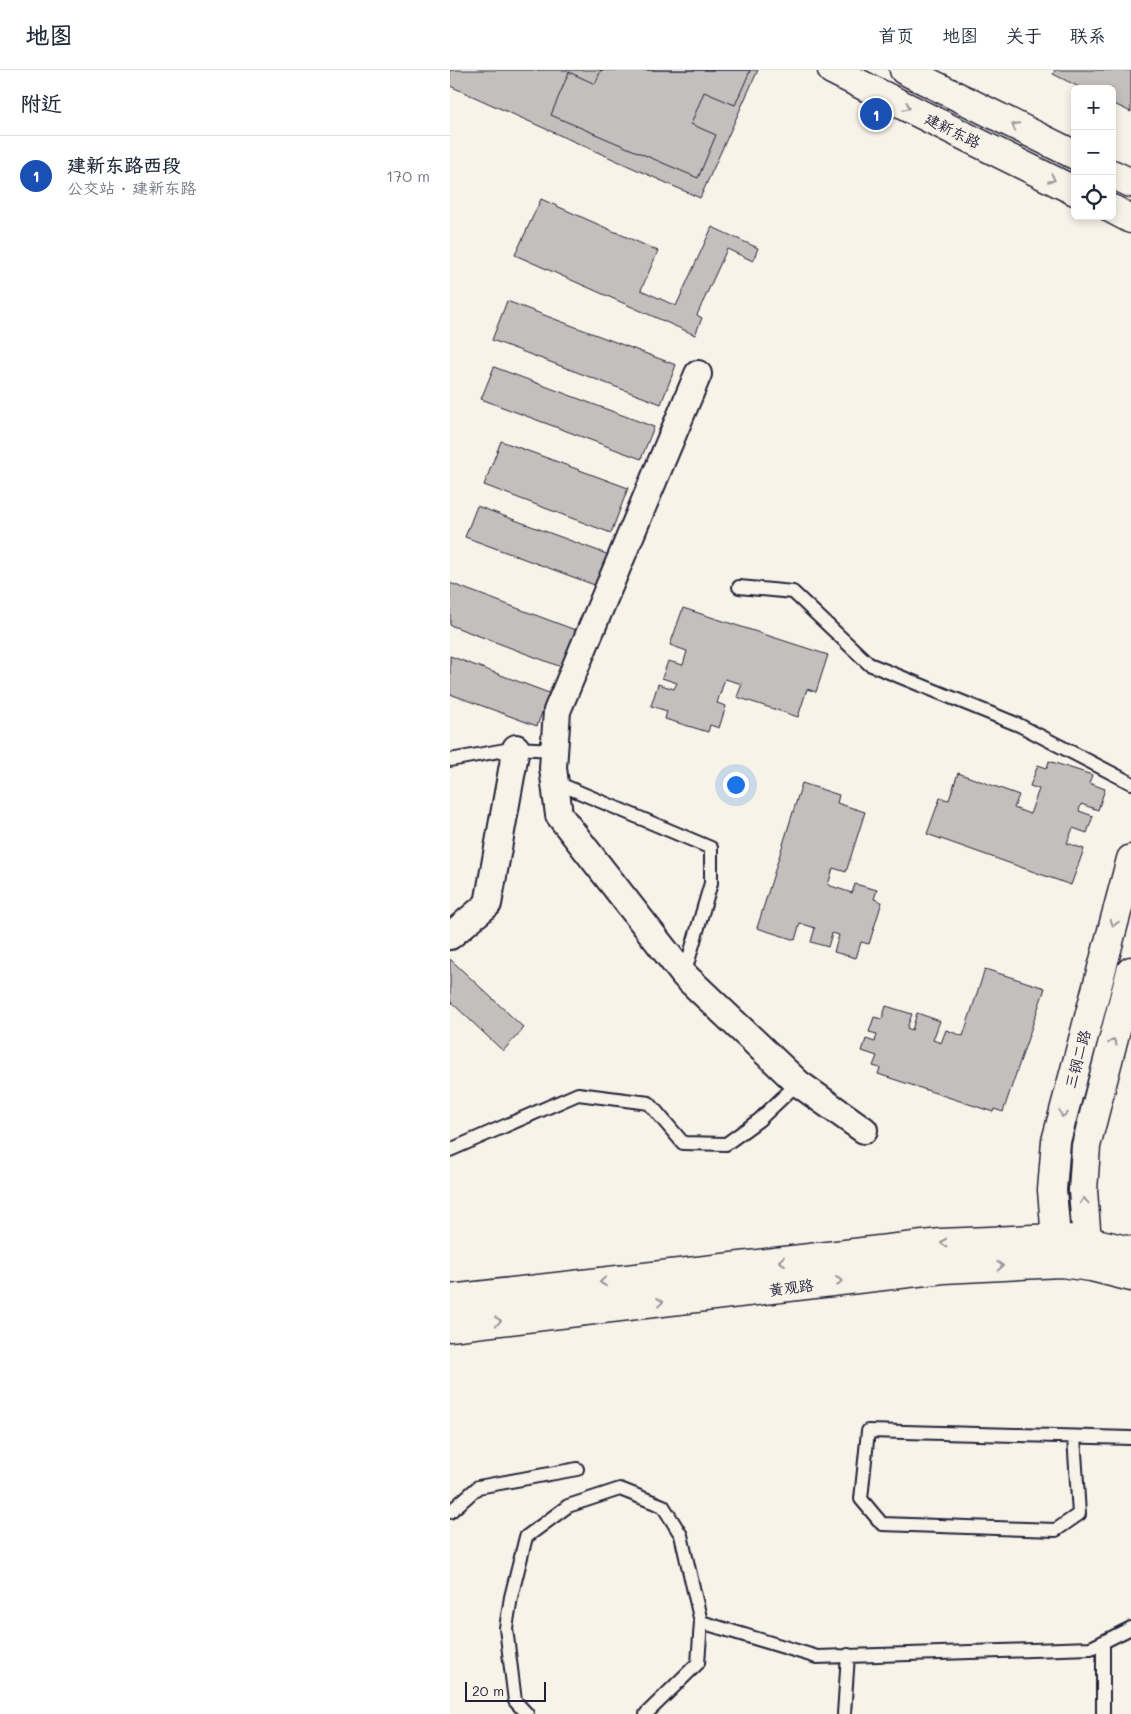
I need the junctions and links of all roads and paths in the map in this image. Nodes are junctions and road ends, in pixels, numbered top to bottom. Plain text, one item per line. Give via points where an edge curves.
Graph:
1 (832, 70) edge
2 (904, 70) edge
3 (1071, 154) edge
4 (1114, 175) edge
5 (1131, 184) edge
6 (1071, 189) edge
7 (1116, 211) edge
8 (1131, 218) edge
9 (698, 374) dead end
10 (739, 588) dead end
11 (516, 748) junction
12 (554, 750) junction
13 (450, 760) edge
14 (555, 782) junction
15 (1131, 783) edge
16 (1131, 859) edge
17 (450, 936) edge
18 (1131, 971) edge
19 (684, 974) junction
20 (798, 1083) junction
21 (864, 1130) dead end
22 (450, 1150) edge
23 (1087, 1241) junction
24 (1059, 1250) junction
25 (1131, 1251) edge
26 (1091, 1267) junction
27 (1131, 1277) edge
28 (450, 1299) edge
29 (450, 1327) edge
30 (1074, 1437) junction
31 (1131, 1438) edge
32 (577, 1469) dead end
33 (450, 1512) edge
34 (701, 1622) junction
35 (1131, 1628) edge
36 (1103, 1642) junction
37 (848, 1655) junction
38 (527, 1714) edge
39 (646, 1714) edge
40 (844, 1714) edge
41 (1103, 1714) edge

1 -> 6 main road, 建新东路
3 -> 2 main road, 建新东路
4 - 5 main road
7 - 8 main road
9 - 12 street via 557,710
10 - 15 lane via 793,592 869,664 1019,725
11 - 12 lane
11 - 13 lane
11 - 17 street via 488,904
12 - 14 street
14 - 19 street via 558,815
14 - 19 lane via 711,848 711,883
16 -> 24 main road, 三钢二路 via 1056,1141 1052,1190
23 -> 18 main road, 三钢二路 via 1086,1146
19 - 20 street
20 - 21 street
20 - 22 lane via 759,1120 726,1144 683,1143 649,1103 578,1094
23 - 24 main road, 黄观路
23 - 25 main road, 黄观路
23 - 26 main road, 三钢二路
24 - 26 main road, 黄观路
24 -> 28 main road, 黄观路 via 941,1244
29 -> 24 main road, 黄观路 via 944,1268
26 - 27 main road, 黄观路
30 - 30 lane via 868,1431 861,1499 882,1524 1056,1530 1079,1514
30 - 31 lane
32 - 33 lane via 478,1487
34 - 37 lane via 818,1656
34 - 38 lane via 681,1535 663,1506 620,1489 568,1506 526,1537 511,1596 506,1628 515,1701
34 - 39 lane via 698,1663
35 - 36 lane
36 - 37 lane via 1091,1648
36 - 41 lane
37 - 40 lane

